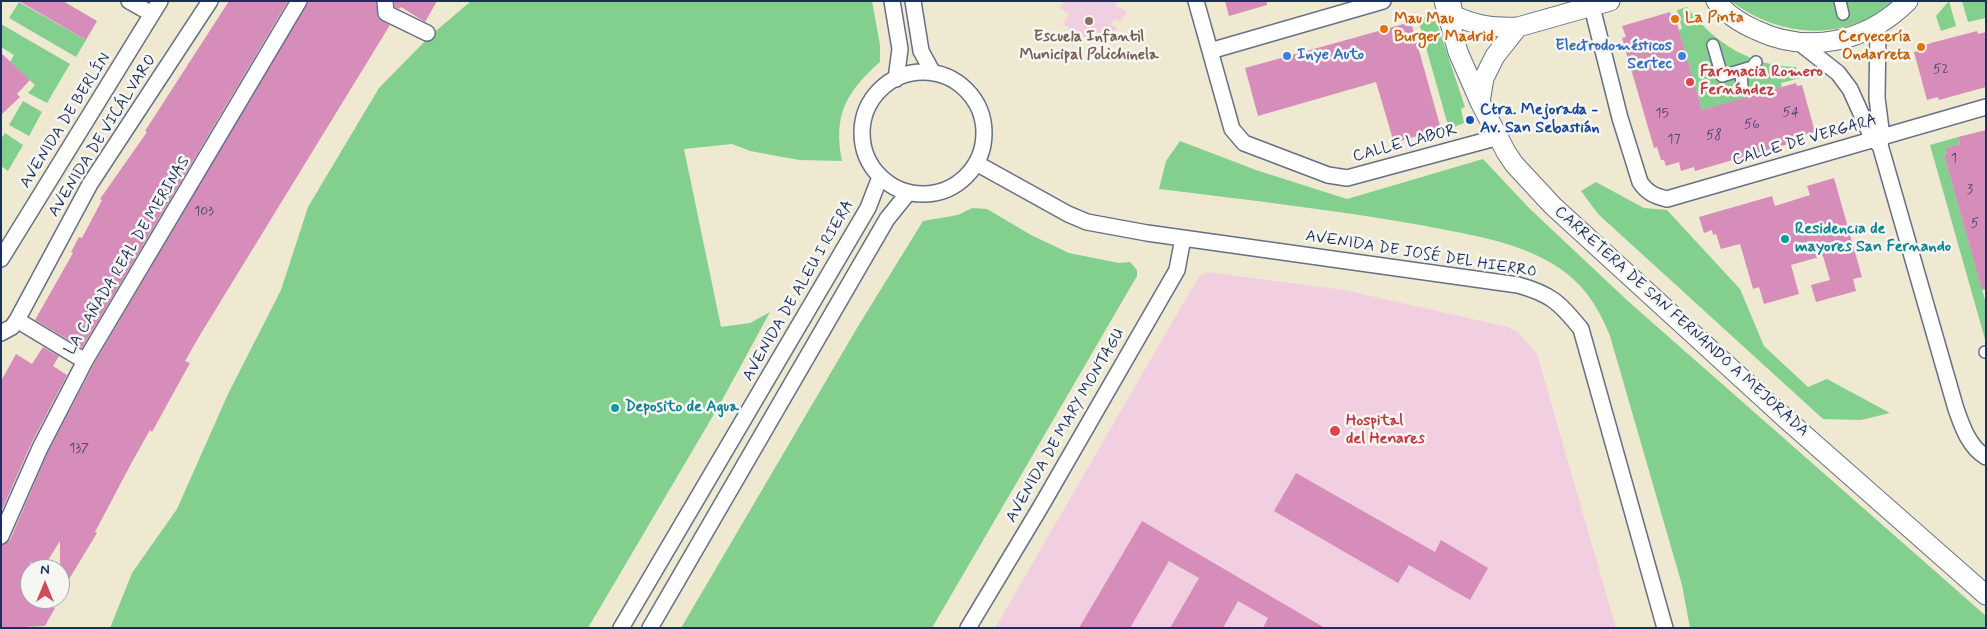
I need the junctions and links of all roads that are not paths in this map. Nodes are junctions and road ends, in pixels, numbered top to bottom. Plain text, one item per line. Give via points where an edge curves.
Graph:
1 (129, 1) edge
2 (210, 1) edge
3 (299, 1) edge
4 (385, 1) edge
5 (892, 1) edge
6 (913, 1) edge
7 (1196, 1) edge
8 (1383, 1) edge
9 (1716, 1) edge
10 (1840, 1) edge
11 (1908, 1) edge
12 (1601, 4) edge
13 (1449, 5) edge
14 (156, 8) edge
15 (1843, 14) dead end
16 (1518, 26) junction
17 (1878, 26) junction
18 (427, 33) dead end
19 (1801, 44) junction
20 (1713, 45) dead end
21 (1210, 52) junction
22 (1756, 62) dead end
23 (1742, 71) junction
24 (934, 73) junction
25 (896, 78) junction
26 (1742, 88) dead end
27 (1480, 102) junction
28 (1986, 107) edge
29 (1499, 137) junction
30 (1878, 141) junction
31 (976, 163) junction
32 (880, 176) junction
33 (908, 193) junction
34 (1183, 238) junction
35 (1, 259) edge
36 (16, 320) junction
37 (1, 333) edge
38 (85, 361) junction
39 (1986, 457) edge
40 (1, 536) edge
41 (1986, 595) edge
42 (622, 628) edge
43 (650, 628) edge
44 (968, 628) edge
45 (1665, 628) edge

1 - 14 street
2 - 36 street, AVENIDA DE VICÁLVARO via 90,184
3 - 38 street, LA CAÑADA REAL DE MERINAS
4 - 18 street via 386,13
5 - 25 street via 900,49
6 - 24 street via 921,51
7 - 21 street
8 - 21 street
9 - 19 street via 1747,26
10 - 15 street
11 - 17 street
12 - 16 street
12 - 30 street, CALLE DE VERGARA via 1620,118 1640,182 1653,195 1667,199
13 - 16 street via 1468,23
13 - 27 street, CARRETERA DE SAN FERNANDO A MEJORADA via 1458,52
14 - 35 street, AVENIDA DE BERLÍN
16 - 27 street via 1495,56 1484,78
17 - 19 street via 1850,38
17 - 30 street
19 - 30 street via 1838,73
20 - 23 street via 1722,76
21 - 29 street, CALLE LABOR via 1237,137 1244,143 1328,175 1347,178
22 - 23 street
23 - 26 street
24 - 25 street via 914,73
24 - 31 street via 964,88 978,107 984,141
25 - 32 street via 874,98 862,125 867,157
27 - 29 street, CARRETERA DE SAN FERNANDO A MEJORADA
28 - 30 street, CALLE DE VERGARA
29 - 41 street, CARRETERA DE SAN FERNANDO A MEJORADA via 1514,164 1554,206 1785,418
30 - 39 street via 1960,420 1977,452
31 - 33 street via 964,178 947,189 935,193
31 - 34 street, AVENIDA DE JOSÉ DEL HIERRO via 1043,202 1087,222
32 - 33 street via 888,184
32 - 42 street, AVENIDA DE ALEU I RIERA via 868,208
33 - 43 street via 887,219
34 - 44 street, AVENIDA DE MARY MONTAGU via 1177,270
34 - 45 street, AVENIDA DE JOSÉ DEL HIERRO via 1518,285 1543,292 1564,308 1582,329
36 - 37 street, AVENIDA DE VICÁLVARO via 12,327
36 - 38 street
38 - 40 street, LA CAÑADA REAL DE MERINAS via 33,463

